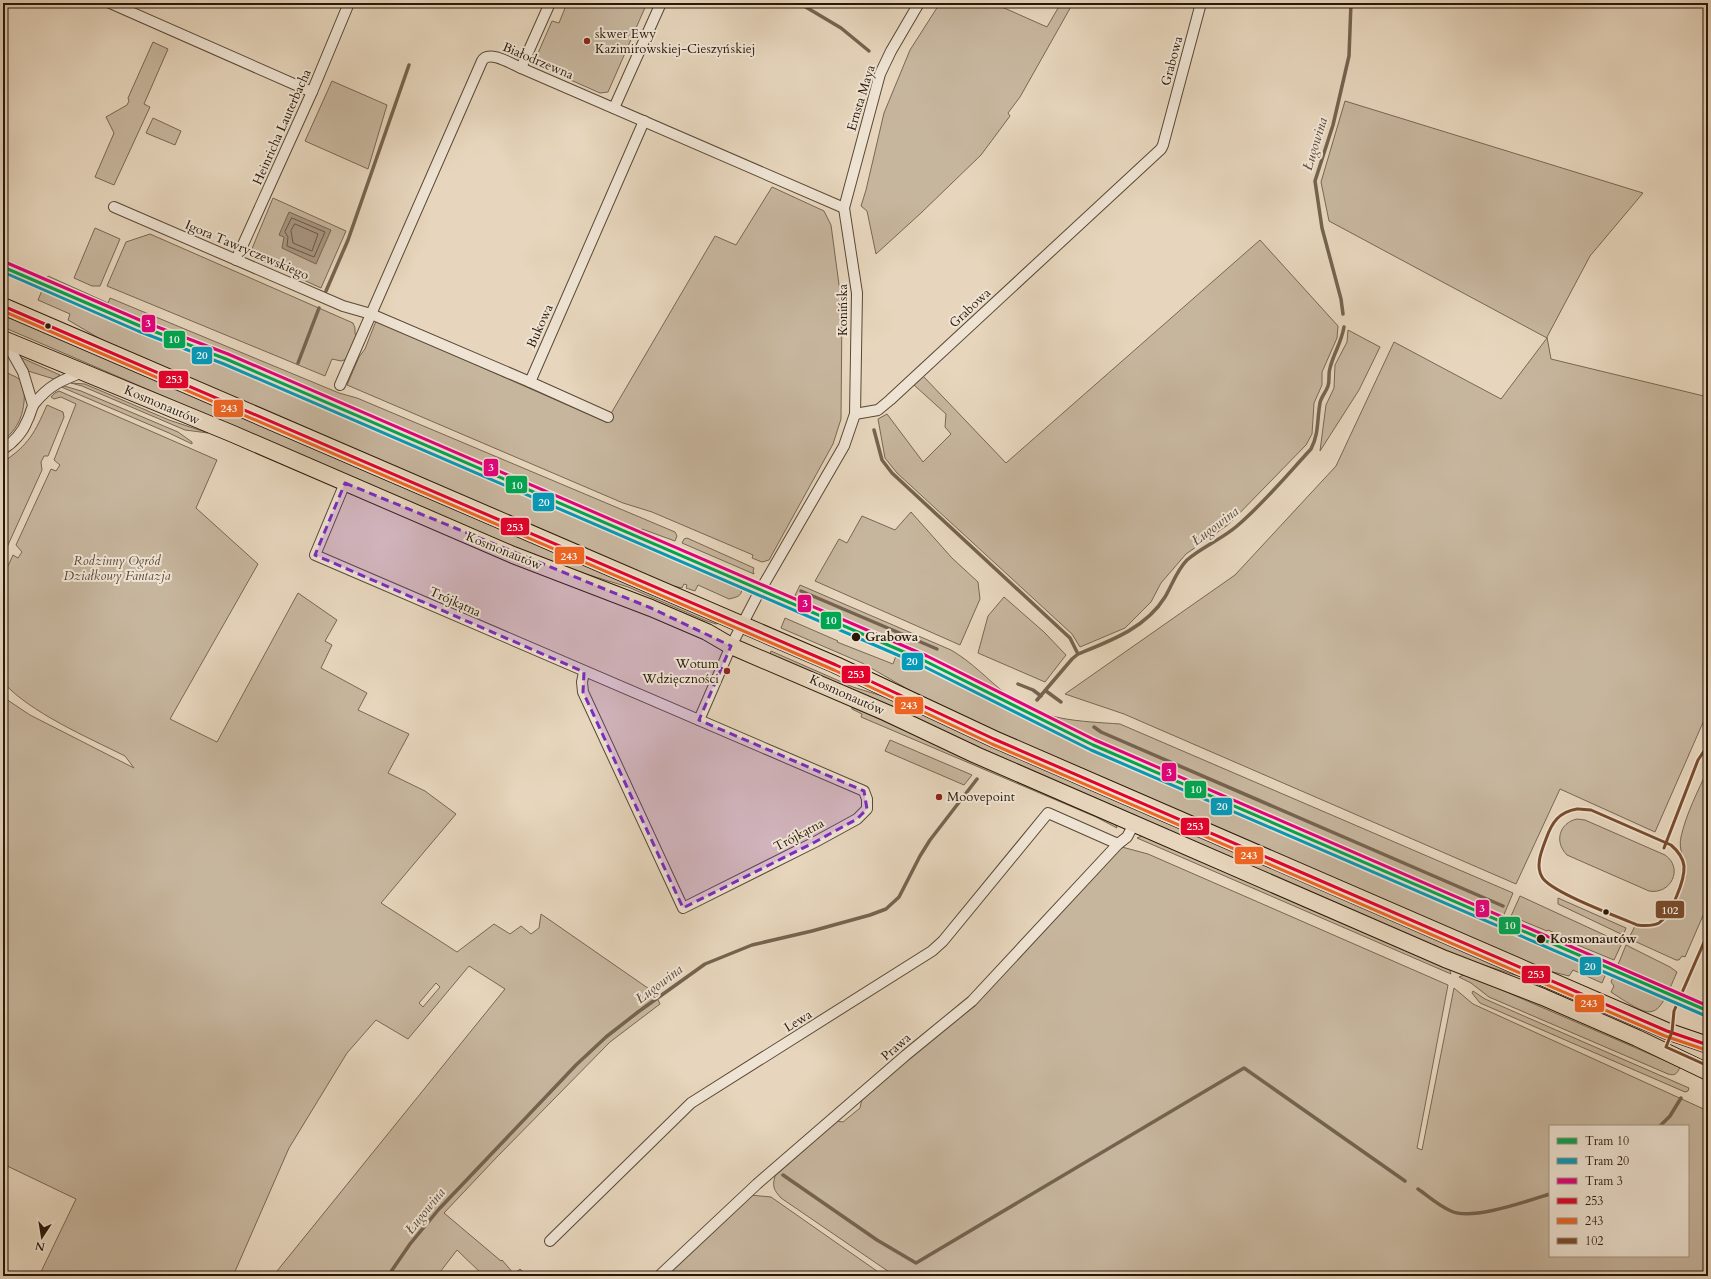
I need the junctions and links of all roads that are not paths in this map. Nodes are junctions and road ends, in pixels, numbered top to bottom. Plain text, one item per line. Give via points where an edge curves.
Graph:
1 (110, 3) edge
2 (350, 3) edge
3 (550, 3) edge
4 (661, 3) edge
5 (919, 3) edge
6 (1201, 3) edge
7 (522, 68) junction
8 (312, 92) junction
9 (614, 108) junction
10 (644, 121) junction
11 (114, 207) dead end
12 (844, 208) junction
13 (236, 260) junction
14 (3, 306) edge
15 (371, 314) junction
16 (4, 339) edge
17 (83, 372) junction
18 (530, 382) junction
19 (340, 385) dead end
20 (33, 405) junction
21 (855, 414) junction
22 (608, 417) dead end
23 (3, 449) edge
24 (345, 483) junction
25 (743, 625) junction
26 (731, 646) junction
27 (584, 672) junction
28 (699, 720) junction
29 (1134, 824) junction
30 (1118, 844) junction
31 (1708, 1045) edge
32 (1708, 1072) edge
33 (550, 1241) dead end
34 (658, 1276) edge

1 - 8 street
2 - 8 street, Heinricha Lauterbacha
3 - 7 street
4 - 9 street
5 - 12 street, Ernsta Maya via 880,74
6 - 21 street, Grabowa via 1161,149 890,400 878,410
7 - 9 street, Białodrzewna
7 - 15 street, Białodrzewna via 493,56 484,57
8 - 13 street, Heinricha Lauterbacha
9 - 10 street, Białodrzewna
10 - 12 street, Białodrzewna
10 - 18 street, Bukowa
11 - 13 street, Igora Tawryczewskiego
12 - 21 street, Konińska via 857,293
13 - 15 street, Igora Tawryczewskiego via 343,306
14 - 25 main road, Kosmonautów
15 - 18 street
15 - 19 street, Białodrzewna
16 - 17 main road, Kosmonautów
16 - 20 street via 23,372
17 - 20 street via 55,383
17 - 24 main road, Kosmonautów
18 - 22 street
20 - 23 street via 20,434
21 - 25 street via 844,446
24 - 26 main road, Kosmonautów via 514,555 657,610 707,632
24 - 27 street, Trójkątna via 315,555
25 - 26 street
25 - 31 main road, Kosmonautów via 836,665 994,740 1660,1028
26 - 28 street
26 - 29 main road, Kosmonautów
27 - 28 street, Trójkątna
27 - 28 street, Trójkątna via 583,692 683,908 815,842 857,819 867,809 864,791
29 - 30 street, Prawa
29 - 32 main road, Kosmonautów via 1445,958 1543,997
30 - 33 street, Lewa via 1048,813 932,951 692,1103
30 - 34 street, Prawa via 972,1001 757,1184

